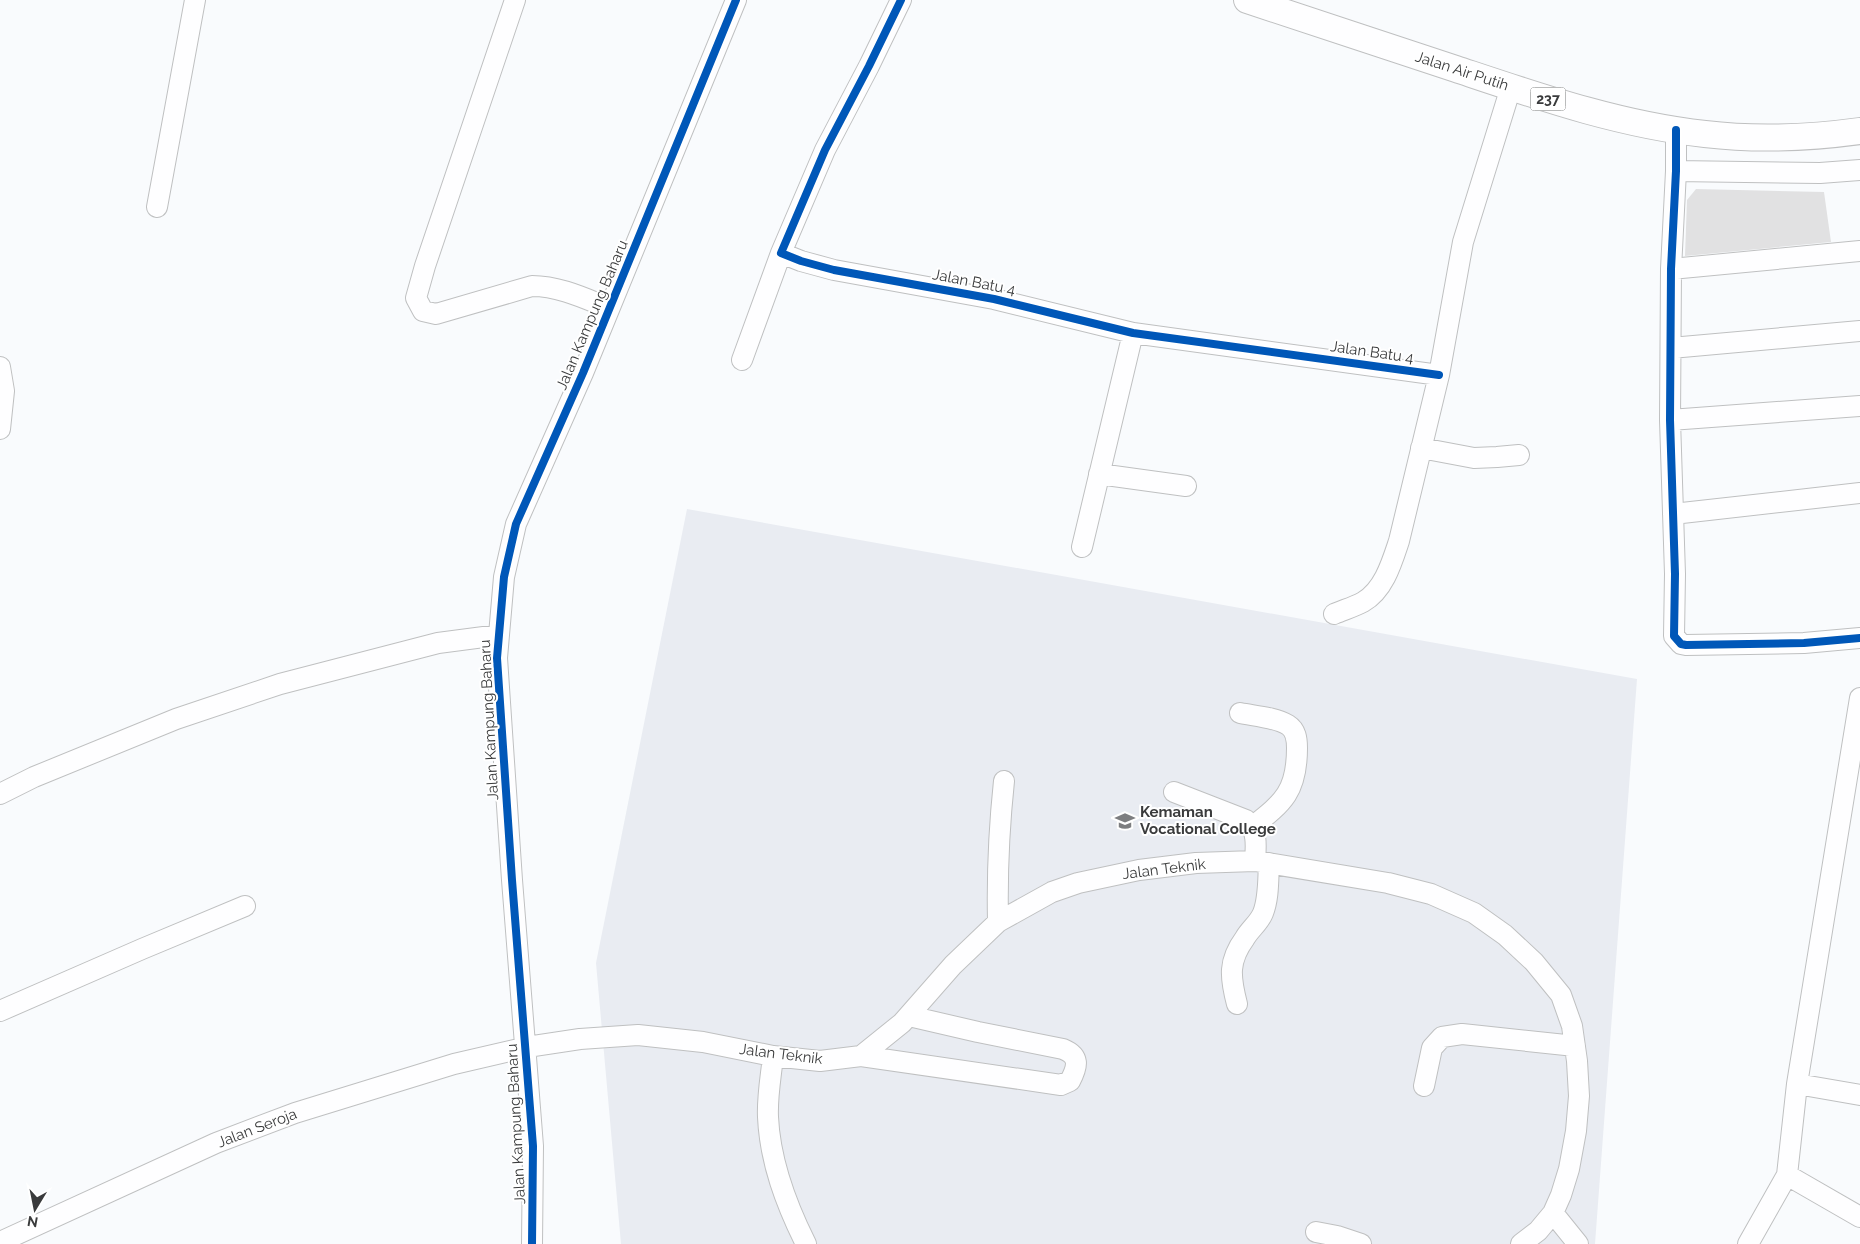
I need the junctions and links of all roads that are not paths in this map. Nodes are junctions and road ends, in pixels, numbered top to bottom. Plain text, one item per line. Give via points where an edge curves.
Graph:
1 (195, 0) edge
2 (515, 0) edge
3 (736, 0) edge
4 (900, 0) edge
5 (1247, 0) edge
6 (1511, 87) junction
7 (1676, 130) junction
8 (1860, 131) edge
9 (1860, 170) edge
10 (1676, 171) junction
11 (157, 208) dead end
12 (1860, 251) edge
13 (782, 253) junction
14 (1671, 269) junction
15 (609, 308) junction
16 (1860, 331) edge
17 (1132, 333) junction
18 (1671, 348) junction
19 (742, 360) dead end
20 (0, 367) edge
21 (1439, 375) junction
22 (1860, 406) edge
23 (1670, 420) junction
24 (0, 428) edge
25 (1421, 448) junction
26 (1519, 454) dead end
27 (1099, 474) junction
28 (1186, 486) dead end
29 (1860, 493) edge
30 (1673, 514) junction
31 (1082, 547) dead end
32 (1334, 614) dead end
33 (499, 635) junction
34 (1860, 638) edge
35 (1860, 698) edge
36 (1240, 713) dead end
37 (1004, 781) dead end
38 (1174, 792) dead end
39 (0, 794) edge
40 (1252, 827) junction
41 (1262, 862) junction
42 (245, 906) dead end
43 (998, 922) junction
44 (1237, 1004) dead end
45 (0, 1011) edge
46 (909, 1016) junction
47 (1575, 1046) junction
48 (527, 1047) junction
49 (773, 1056) junction
50 (861, 1056) junction
51 (1798, 1084) junction
52 (1424, 1086) dead end
53 (1860, 1094) edge
54 (1787, 1175) junction
55 (1553, 1213) junction
56 (1860, 1217) edge
57 (1316, 1232) dead end
58 (0, 1242) edge
59 (532, 1244) edge
60 (806, 1244) edge
61 (1361, 1244) edge
62 (1521, 1244) edge
63 (1578, 1244) edge
64 (1748, 1244) edge

1 - 11 street
2 - 15 street via 416,298 423,311 436,314 541,286 571,293
3 - 15 street, Jalan Kampung Baharu
4 - 13 street via 825,150
5 - 6 main road, Jalan Air Putih / 237
6 - 7 main road, Jalan Air Putih / 237 via 1604,115
6 - 21 street via 1463,242
7 - 8 main road, Jalan Air Putih / 237 via 1750,137 1816,136
7 - 10 street
9 - 10 street via 1820,173
10 - 14 street
12 - 14 street
13 - 17 street, Jalan Batu 4 via 834,270 994,299
13 - 19 street
14 - 18 street
15 - 33 street, Jalan Kampung Baharu via 516,524 504,577
16 - 18 street
17 - 21 street, Jalan Batu 4
17 - 27 street
18 - 23 street
20 - 24 street via 4,391
21 - 25 street
22 - 23 street
23 - 30 street
25 - 26 street via 1474,458
25 - 32 street via 1390,568 1379,587 1365,601
27 - 28 street
27 - 31 street
29 - 30 street
30 - 34 street via 1674,636 1682,644 1804,643
33 - 39 street via 438,643 280,684 176,719
33 - 48 street, Jalan Kampung Baharu via 502,734
35 - 51 street
36 - 40 street via 1289,725 1297,738 1297,766 1290,790 1277,807
37 - 43 street via 997,872
38 - 40 street via 1246,820
40 - 41 street
41 - 43 street, Jalan Teknik via 1139,870 1078,882 1052,892
41 - 44 street via 1266,904 1233,961 1231,977
41 - 47 street, Jalan Teknik via 1388,883 1431,894 1474,913 1505,935 1534,962 1561,995
42 - 45 street
43 - 46 street, Jalan Teknik via 953,964
46 - 50 street, Jalan Teknik
46 - 50 street via 1063,1049 1075,1057 1074,1072 1070,1081 1061,1085
47 - 52 street via 1462,1034 1442,1037 1432,1048
47 - 55 street, Jalan Teknik via 1579,1096 1576,1131 1569,1169
48 - 49 street, Jalan Teknik via 638,1035 703,1042
48 - 58 street, Jalan Seroja via 454,1064 296,1113 216,1143
48 - 59 street, Jalan Kampung Baharu via 533,1146
49 - 50 street, Jalan Teknik via 820,1061
49 - 60 street via 768,1116 772,1145 780,1186
51 - 53 street
51 - 54 street
54 - 56 street
54 - 64 street
55 - 62 street, Jalan Teknik
55 - 63 street
57 - 61 street

